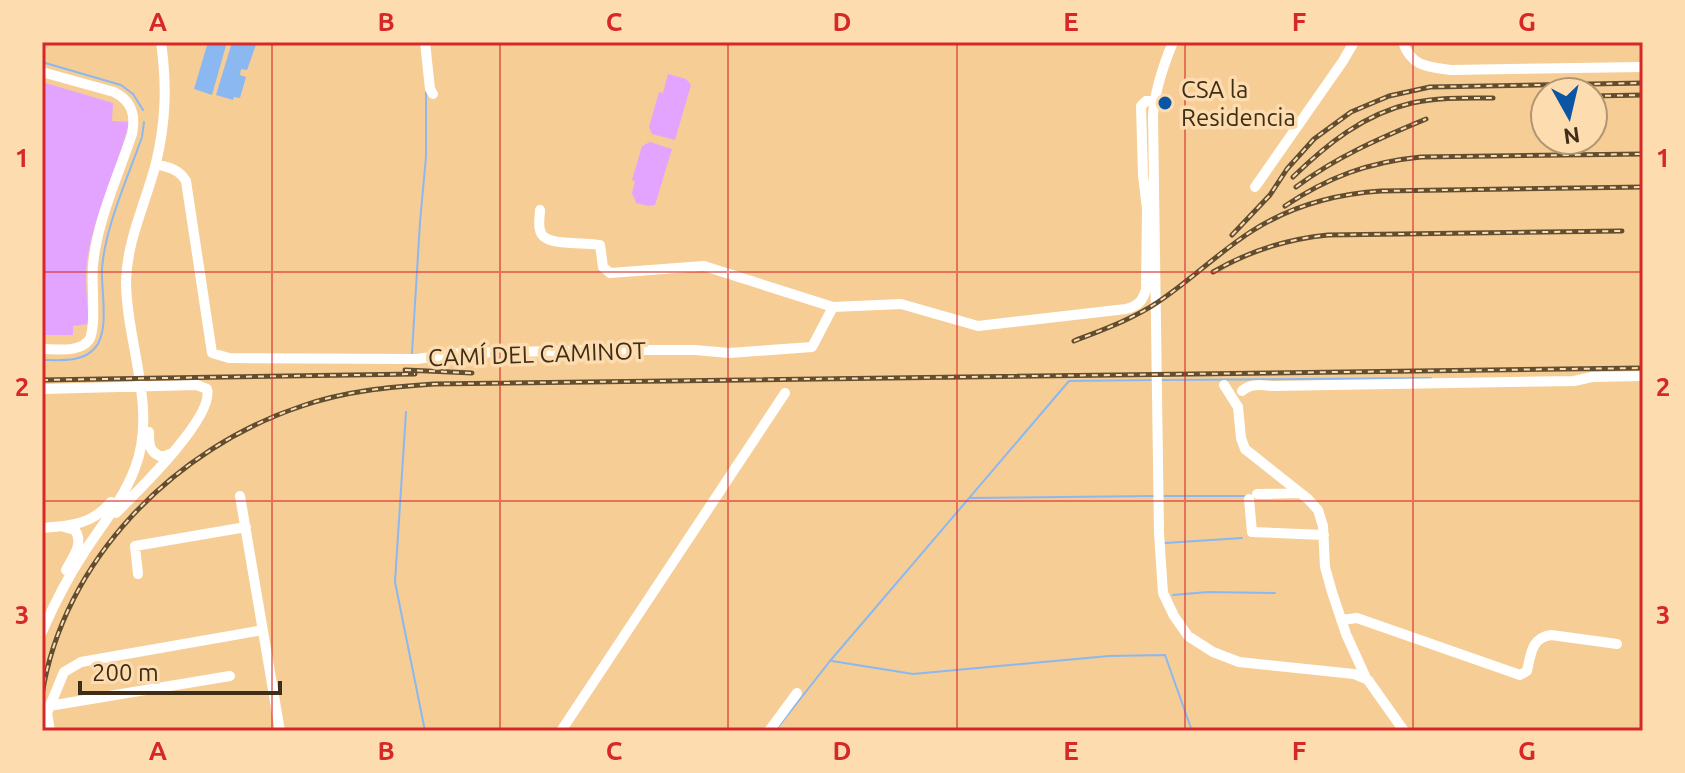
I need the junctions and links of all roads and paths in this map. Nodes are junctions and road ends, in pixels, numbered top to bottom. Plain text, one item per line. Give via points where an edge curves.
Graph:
1 (161, 42) edge
2 (425, 42) edge
3 (1173, 42) edge
4 (1354, 42) edge
5 (1361, 42) edge
6 (1403, 42) edge
7 (1343, 61) junction
8 (1643, 67) edge
9 (42, 72) edge
10 (433, 94) dead end
11 (1154, 101) junction
12 (156, 164) junction
13 (1255, 187) dead end
14 (540, 210) dead end
15 (833, 307) junction
16 (42, 349) edge
17 (1643, 376) edge
18 (1224, 385) dead end
19 (42, 389) edge
20 (1242, 391) dead end
21 (785, 393) dead end
22 (143, 409) junction
23 (175, 452) junction
24 (135, 468) junction
25 (1299, 493) junction
26 (240, 496) dead end
27 (62, 527) junction
28 (246, 527) junction
29 (42, 528) edge
30 (100, 529) junction
31 (1324, 535) junction
32 (138, 574) dead end
33 (52, 609) junction
34 (1341, 620) junction
35 (263, 630) junction
36 (42, 632) edge
37 (1617, 644) dead end
38 (230, 676) dead end
39 (1366, 678) junction
40 (797, 693) dead end
41 (49, 706) junction
42 (50, 731) edge
43 (280, 731) edge
44 (561, 731) edge
45 (769, 731) edge
46 (1404, 731) edge

1 - 12 street via 165,119
2 - 10 street
3 - 11 street
4 - 7 street
5 - 7 street
6 - 8 street via 1413,59 1431,68
7 - 13 street
9 - 16 street via 122,96 134,122 94,251 93,333 79,347
11 - 15 street via 1141,106 1147,280 1138,304 987,326 901,304
11 - 39 street via 1163,593 1188,636 1213,652 1239,662
12 - 15 street, CAMÍ DEL CAMINOT via 174,169 186,181 212,353 229,358 417,359 460,353 729,353 812,347
12 - 22 street via 127,268
14 - 15 street via 545,239 600,245 603,267 610,273 704,266
17 - 20 street via 1255,385
18 - 25 street via 1238,407 1245,449
19 - 23 street via 205,387 208,400
21 - 44 street
22 - 23 street via 152,452 162,457
22 - 24 street
23 - 30 street
24 - 27 street via 101,513
24 - 30 street
25 - 31 street via 1318,510
25 - 31 street via 1253,497 1252,532
26 - 28 street
27 - 29 street
27 - 33 street via 75,530 79,541
28 - 32 street via 135,546
28 - 35 street
30 - 33 street
31 - 34 street via 1325,567
33 - 36 street
34 - 37 street via 1357,618 1520,675 1527,671 1534,642 1542,636
34 - 39 street
35 - 41 street via 81,662 64,672
35 - 43 street
38 - 41 street
39 - 46 street
40 - 45 street
41 - 42 street

